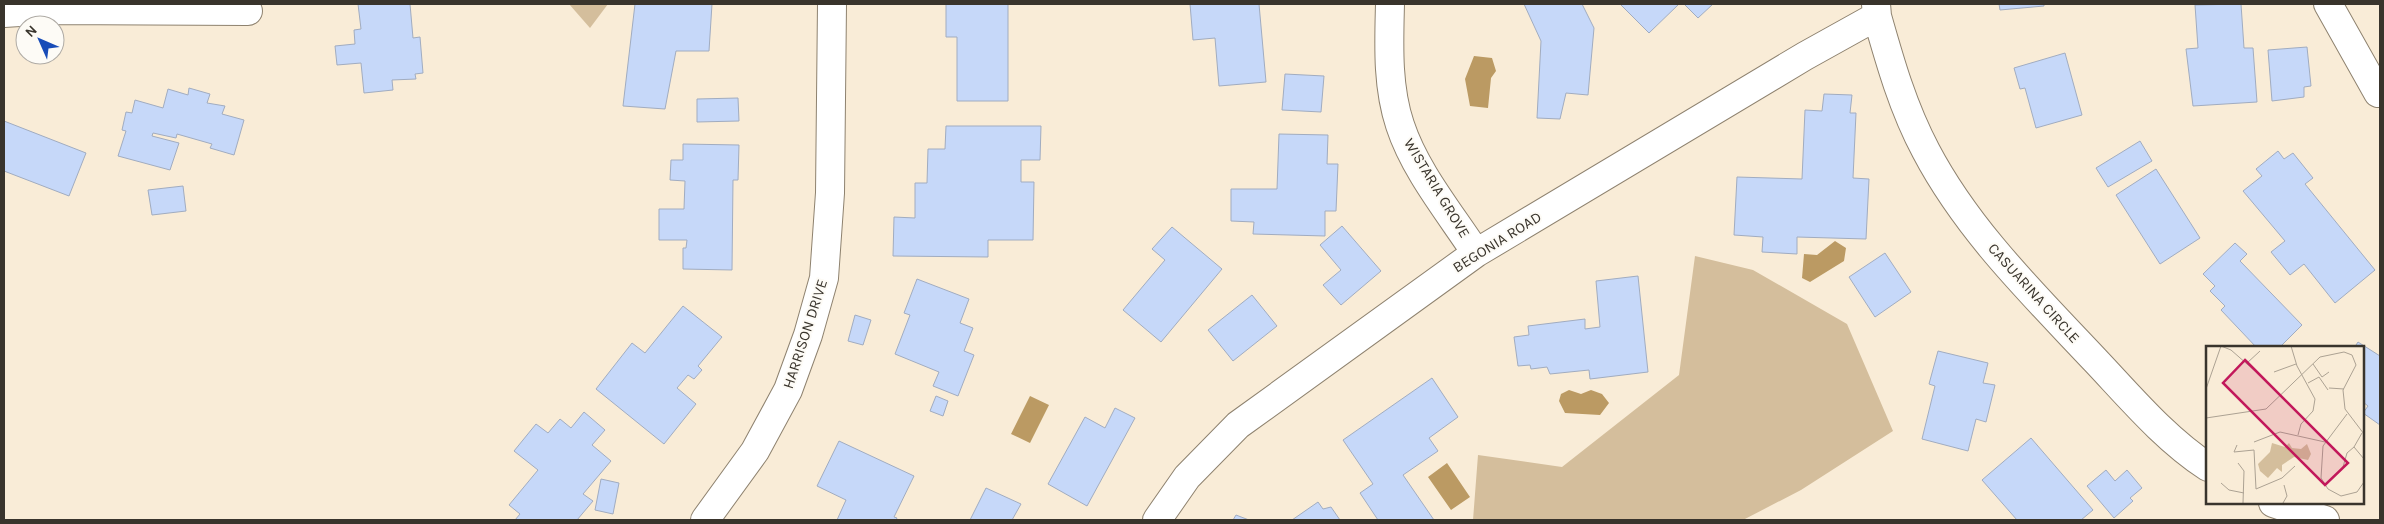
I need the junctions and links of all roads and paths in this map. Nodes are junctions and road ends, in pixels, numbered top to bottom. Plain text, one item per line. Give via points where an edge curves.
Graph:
1 (832, 4) edge
2 (1390, 4) edge
3 (2328, 4) edge
4 (50, 7) edge
5 (248, 10) dead end
6 (1877, 10) edge
7 (4, 13) edge
8 (2378, 94) dead end
9 (1476, 252) junction
10 (2206, 466) edge
11 (2276, 504) edge
12 (705, 520) edge
13 (1156, 520) edge
14 (2325, 520) edge

1 - 12 street, HARRISON DRIVE via 830,193 824,278 788,390 755,451
2 - 9 street, WISTARIA GROVE via 1389,60 1400,126 1420,166
3 - 8 street
4 - 5 street
4 - 7 street
6 - 9 street, BEGONIA ROAD
6 - 10 street, CASUARINA CIRCLE via 1898,90 1926,151 1960,206 2003,262 2142,410
9 - 13 street, BEGONIA ROAD via 1238,426 1187,477
11 - 14 street

